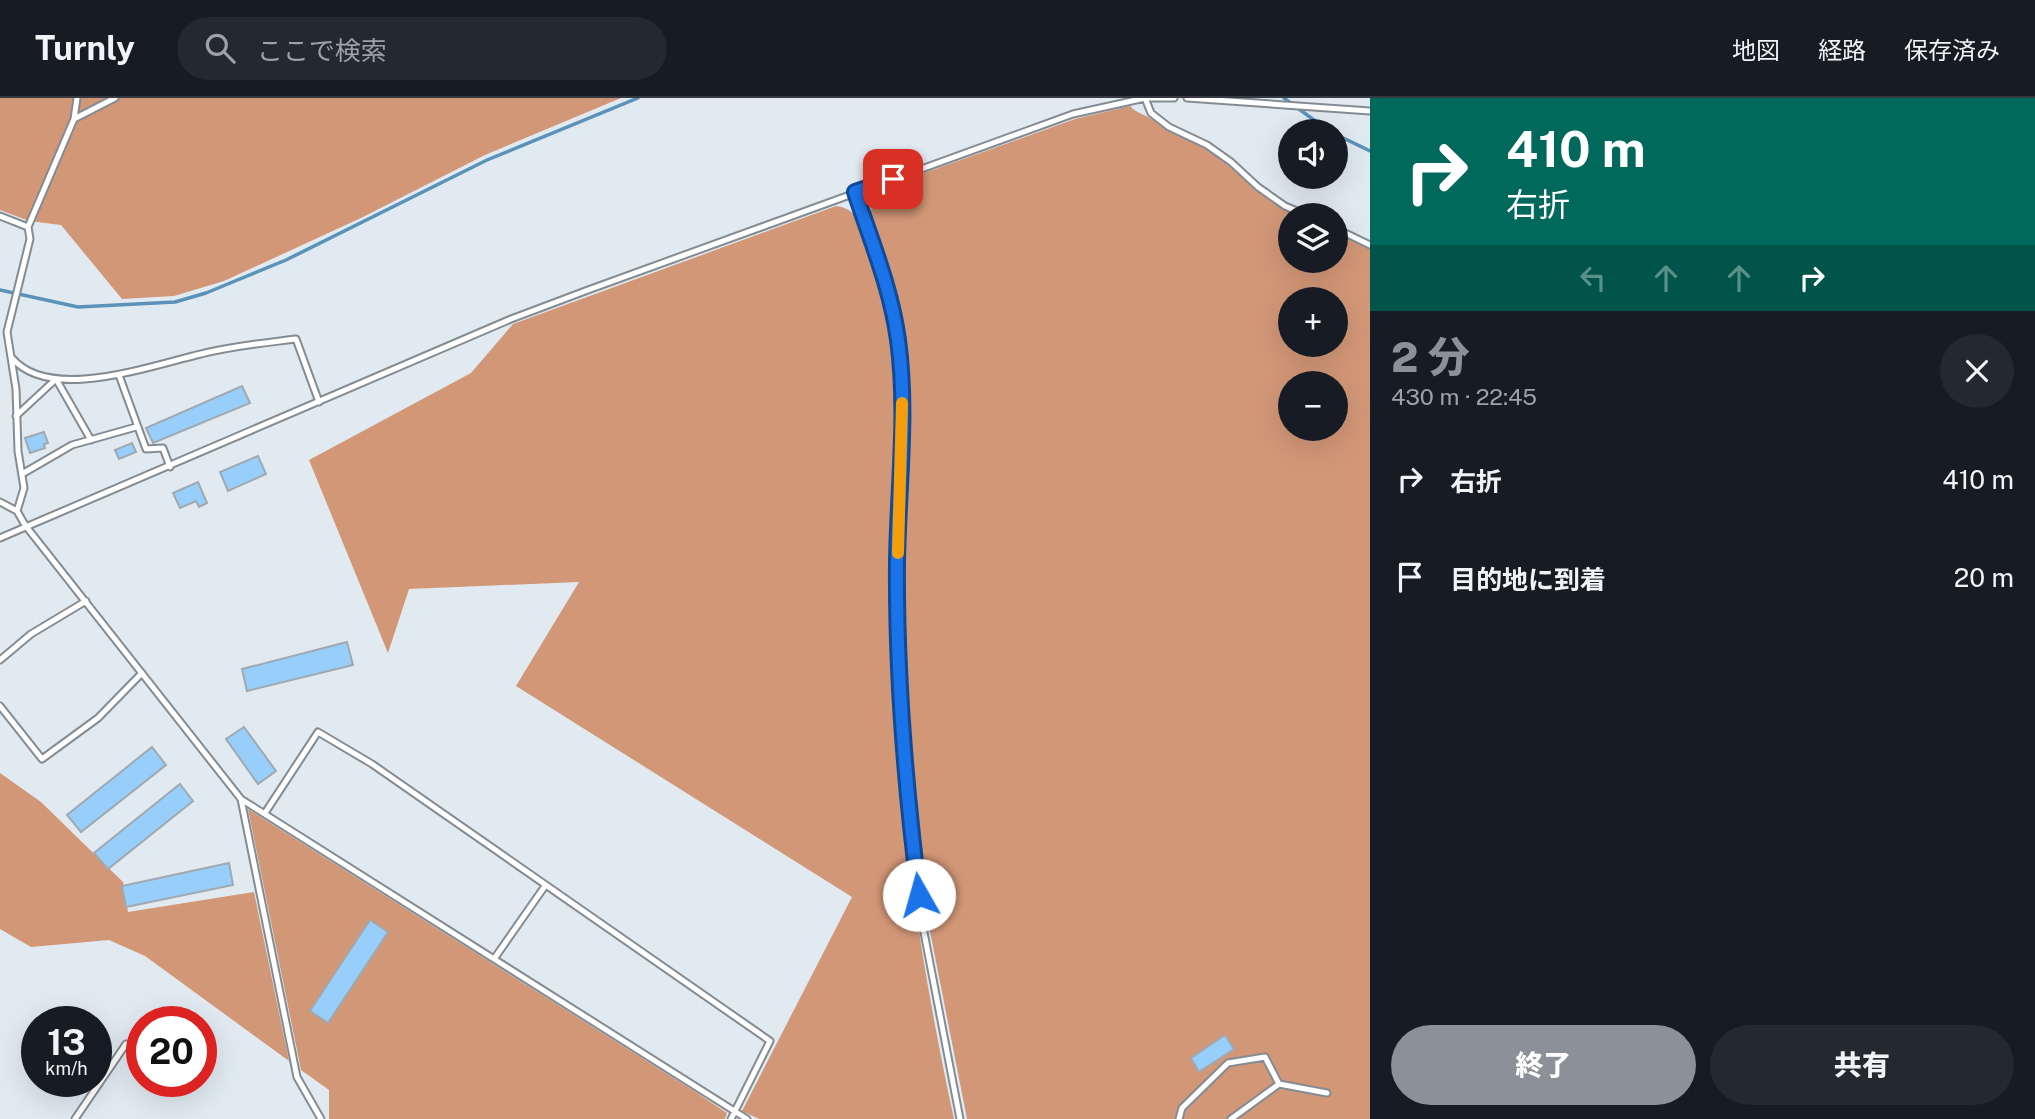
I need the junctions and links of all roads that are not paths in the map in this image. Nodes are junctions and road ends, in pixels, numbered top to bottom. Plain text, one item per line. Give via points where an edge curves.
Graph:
1 (77, 98) edge
2 (115, 98) edge
3 (1174, 98) edge
4 (1187, 98) edge
5 (1145, 99) edge
6 (1370, 111) edge
7 (74, 119) junction
8 (855, 192) junction
9 (1281, 203) edge
10 (0, 216) edge
11 (28, 227) junction
12 (1348, 234) edge
13 (1370, 245) edge
14 (12, 358) junction
15 (119, 374) junction
16 (56, 379) junction
17 (319, 402) junction
18 (16, 416) junction
19 (136, 427) junction
20 (91, 440) junction
21 (170, 467) junction
22 (22, 474) junction
23 (0, 502) edge
24 (17, 510) junction
25 (25, 526) junction
26 (0, 538) edge
27 (86, 601) junction
28 (0, 660) edge
29 (142, 673) junction
30 (0, 706) edge
31 (241, 799) junction
32 (265, 813) junction
33 (545, 886) junction
34 (494, 959) junction
35 (126, 1044) dead end
36 (1279, 1084) junction
37 (1327, 1093) dead end
38 (732, 1116) edge
39 (75, 1119) edge
40 (321, 1119) edge
41 (747, 1119) edge
42 (960, 1119) edge
43 (1179, 1119) edge
44 (1231, 1119) edge

1 - 7 lane
2 - 7 lane
3 - 5 lane
4 - 6 lane
5 - 8 lane via 1062,118
5 - 9 lane via 1151,113 1169,127 1207,145
7 - 11 lane
8 - 17 lane via 511,319
8 - 42 lane via 882,268 898,342 902,405 898,630 904,748 922,922
10 - 11 lane
11 - 14 lane via 30,239 7,332
12 - 13 lane
14 - 16 lane via 30,373
14 - 18 lane
15 - 16 lane
15 - 17 lane via 203,353 296,339
15 - 19 lane
16 - 18 lane
16 - 20 lane
17 - 21 lane
18 - 22 lane
19 - 20 lane
19 - 21 lane via 146,449 163,448
20 - 22 lane via 63,449
21 - 25 lane
22 - 24 lane via 23,496
23 - 24 lane
24 - 25 lane
25 - 26 lane
25 - 27 lane
27 - 28 lane via 31,634
27 - 29 lane
29 - 30 lane via 97,718 42,759
29 - 31 lane
31 - 32 lane
31 - 40 lane via 297,1077
32 - 33 lane via 318,732 372,764
32 - 34 lane
33 - 34 lane
33 - 38 lane via 770,1041
34 - 38 lane
35 - 39 lane
36 - 37 lane
36 - 43 lane via 1265,1057 1228,1063 1182,1108
36 - 44 lane
38 - 41 lane

